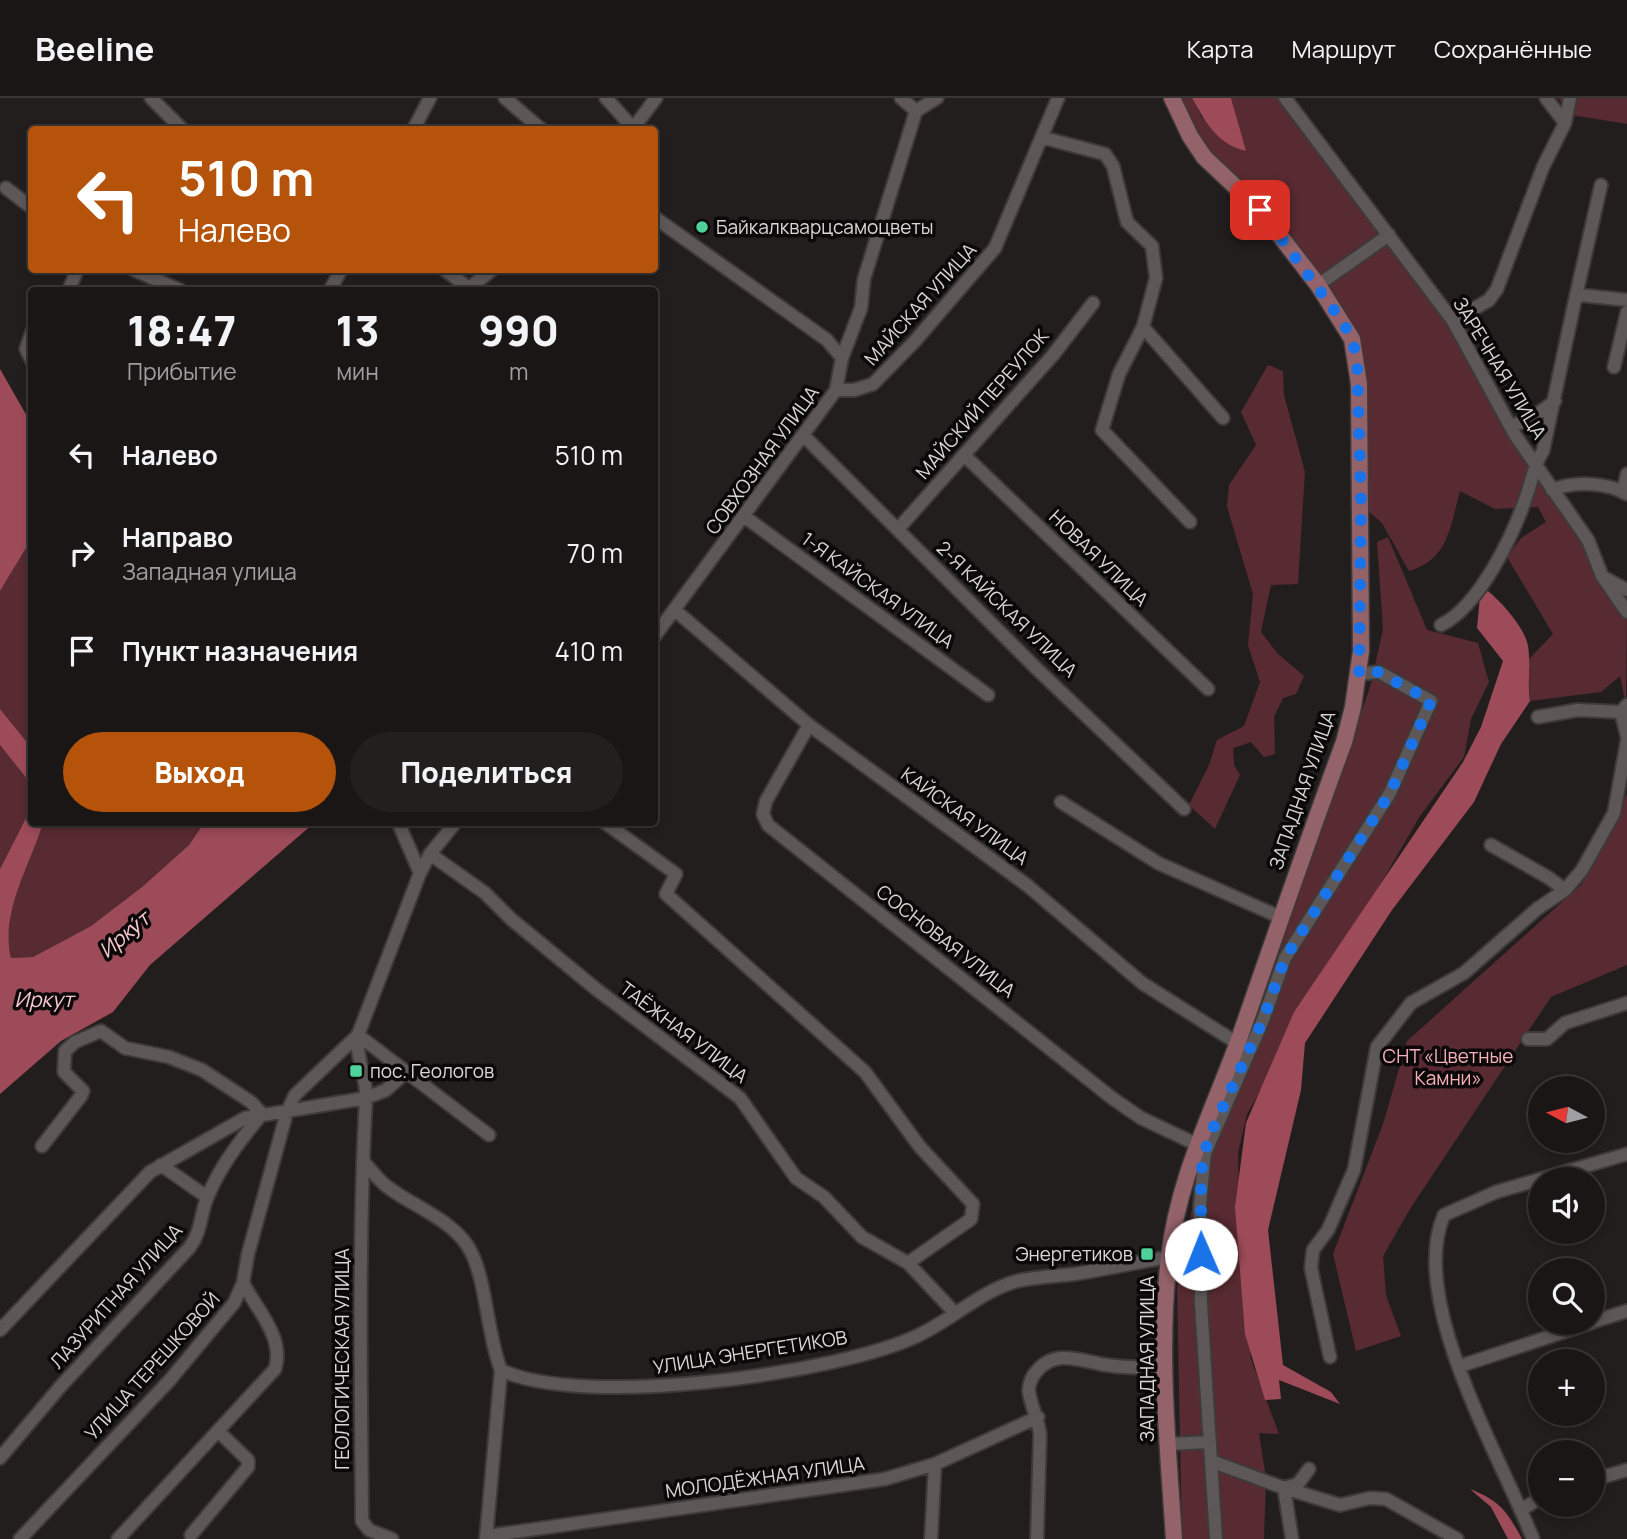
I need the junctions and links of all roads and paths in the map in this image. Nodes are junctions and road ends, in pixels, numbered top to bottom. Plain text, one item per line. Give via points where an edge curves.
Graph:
1 (151, 98) edge
2 (430, 98) edge
3 (505, 98) edge
4 (606, 98) edge
5 (656, 98) edge
6 (901, 98) edge
7 (937, 98) edge
8 (1058, 98) edge
9 (1172, 98) edge
10 (1285, 98) edge
11 (1546, 98) edge
12 (1570, 98) edge
13 (916, 111) junction
14 (1565, 122) junction
15 (179, 126) edge
16 (415, 126) edge
17 (537, 126) edge
18 (629, 126) edge
19 (634, 126) edge
20 (1044, 138) junction
21 (1601, 185) dead end
22 (6, 188) dead end
23 (28, 205) edge
24 (658, 220) edge
25 (1390, 235) junction
26 (141, 273) edge
27 (450, 273) edge
28 (488, 273) edge
29 (1318, 285) junction
30 (173, 287) edge
31 (468, 287) edge
32 (470, 287) edge
33 (1575, 300) junction
34 (1627, 300) edge
35 (1093, 303) dead end
36 (1627, 312) edge
37 (1452, 321) junction
38 (1143, 327) junction
39 (842, 358) junction
40 (1614, 367) dead end
41 (836, 390) junction
42 (1555, 401) junction
43 (1223, 418) dead end
44 (1510, 426) junction
45 (804, 436) junction
46 (964, 455) junction
47 (1535, 463) junction
48 (1627, 474) edge
49 (1552, 490) junction
50 (1625, 493) edge
51 (745, 517) junction
52 (1191, 522) dead end
53 (898, 529) junction
54 (1602, 576) junction
55 (1627, 590) edge
56 (676, 611) junction
57 (1627, 612) edge
58 (1441, 625) dead end
59 (658, 632) edge
60 (1359, 674) junction
61 (1208, 689) dead end
62 (988, 695) dead end
63 (1624, 708) edge
64 (1538, 717) dead end
65 (809, 726) junction
66 (1627, 739) edge
67 (1060, 802) dead end
68 (1184, 809) dead end
69 (400, 826) edge
70 (453, 826) edge
71 (610, 826) edge
72 (1490, 845) dead end
73 (430, 854) junction
74 (421, 873) junction
75 (1565, 890) junction
76 (1280, 917) junction
77 (1627, 1003) edge
78 (358, 1035) junction
79 (1528, 1039) dead end
80 (1237, 1043) junction
81 (405, 1073) junction
82 (366, 1098) junction
83 (287, 1112) junction
84 (262, 1114) junction
85 (489, 1135) dead end
86 (1196, 1144) junction
87 (42, 1146) dead end
88 (1627, 1154) edge
89 (363, 1161) junction
90 (161, 1165) junction
91 (207, 1196) junction
92 (1169, 1257) junction
93 (908, 1262) junction
94 (243, 1283) junction
95 (1627, 1311) edge
96 (955, 1313) junction
97 (1605, 1319) edge
98 (0, 1331) edge
99 (1555, 1335) edge
100 (1330, 1357) dead end
101 (1460, 1366) junction
102 (1166, 1367) junction
103 (501, 1370) junction
104 (1038, 1417) junction
105 (219, 1432) junction
106 (1210, 1442) junction
107 (1168, 1444) junction
108 (0, 1458) edge
109 (1212, 1461) junction
110 (935, 1464) junction
111 (1309, 1469) dead end
112 (1627, 1470) edge
113 (1605, 1476) edge
114 (1284, 1488) junction
115 (1528, 1506) edge
116 (1521, 1510) junction
117 (191, 1535) dead end
118 (486, 1537) edge
119 (20, 1539) edge
120 (118, 1539) edge
121 (392, 1539) edge
122 (931, 1539) edge
123 (1037, 1539) edge
124 (1174, 1539) edge
125 (1216, 1539) edge
126 (1292, 1539) edge
127 (1457, 1539) edge
128 (1533, 1539) edge

1 - 15 street
2 - 16 street
3 - 17 street
4 - 18 street
5 - 19 street
6 - 13 street
7 - 13 street
8 - 20 street, МАЙСКАЯ УЛИЦА
9 - 29 main road, ЗАПАДНАЯ УЛИЦА via 1204,157 1260,210
10 - 25 street, ЗАРЕЧНАЯ УЛИЦА
11 - 14 street
12 - 14 street
13 - 39 street, СОВХОЗНАЯ УЛИЦА via 864,279 858,318
14 - 37 street via 1497,289 1489,300
20 - 38 street via 1105,153 1113,166 1127,222 1152,246 1156,278
20 - 41 street, МАЙСКАЯ УЛИЦА via 995,248 873,384
21 - 33 street
22 - 23 street
24 - 39 street via 827,340
25 - 29 street
25 - 37 street, ЗАРЕЧНАЯ УЛИЦА
26 - 30 street
27 - 31 street
28 - 32 street
29 - 60 main road, ЗАПАДНАЯ УЛИЦА via 1352,339 1357,359
33 - 34 street via 1580,296
33 - 42 street
35 - 46 street, МАЙСКИЙ ПЕРЕУЛОК
36 - 40 street
37 - 44 street, ЗАРЕЧНАЯ УЛИЦА
38 - 43 street
38 - 52 street via 1119,374 1102,430
39 - 41 street, СОВХОЗНАЯ УЛИЦА
41 - 45 street, СОВХОЗНАЯ УЛИЦА
42 - 44 street via 1530,420
42 - 47 street via 1543,451
44 - 47 street, ЗАРЕЧНАЯ УЛИЦА
45 - 51 street, СОВХОЗНАЯ УЛИЦА
45 - 53 street, 2-Я КАЙСКАЯ УЛИЦА
46 - 53 street, МАЙСКИЙ ПЕРЕУЛОК
46 - 61 street, НОВАЯ УЛИЦА
47 - 49 street, ЗАРЕЧНАЯ УЛИЦА
47 - 58 street via 1528,491 1496,563 1464,608
48 - 50 street
49 - 50 street via 1584,485
49 - 54 street, ЗАРЕЧНАЯ УЛИЦА via 1588,540
51 - 56 street, СОВХОЗНАЯ УЛИЦА
51 - 62 street, 1-Я КАЙСКАЯ УЛИЦА
53 - 68 street, 2-Я КАЙСКАЯ УЛИЦА
54 - 55 street
54 - 57 street, ЗАРЕЧНАЯ УЛИЦА
56 - 59 street, СОВХОЗНАЯ УЛИЦА
56 - 65 street, КАЙСКАЯ УЛИЦА
60 - 76 main road, ЗАПАДНАЯ УЛИЦА via 1344,742
60 - 106 street via 1378,672 1431,701 1390,793 1285,958 1263,1020 1208,1139 1200,1205
63 - 64 street
63 - 66 street
65 - 80 street, КАЙСКАЯ УЛИЦА via 1028,886 1142,983
65 - 86 street, СОСНОВАЯ УЛИЦА via 766,801 763,814 768,825 1112,1098 1140,1118
66 - 75 street via 1614,813 1583,870
67 - 76 street via 1158,863
69 - 74 street
70 - 73 street
71 - 93 street via 676,874 666,894 865,1072 920,1147 972,1204 971,1219
72 - 75 street
73 - 74 street
73 - 93 street, ТАЁЖНАЯ УЛИЦА via 740,1098 796,1178 824,1197 862,1237
74 - 78 street
75 - 100 street via 1464,973 1411,1003 1377,1047 1354,1170 1328,1230 1314,1250 1311,1268
76 - 80 main road, ЗАПАДНАЯ УЛИЦА
77 - 79 street via 1565,1023 1547,1040
78 - 81 street
78 - 82 street via 356,1049
78 - 83 street via 295,1095
80 - 86 main road, ЗАПАДНАЯ УЛИЦА
81 - 82 street via 386,1090
81 - 85 street
82 - 83 street
82 - 89 street
83 - 84 street
83 - 94 street, УЛИЦА ТЕРЕШКОВОЙ
84 - 87 street via 202,1070 125,1048 101,1031 65,1051 64,1072 83,1091
84 - 90 street via 245,1118
84 - 91 street, ЛАЗУРИТНАЯ УЛИЦА
86 - 92 main road, ЗАПАДНАЯ УЛИЦА
88 - 101 street via 1496,1192 1444,1215 1434,1268
89 - 103 street via 383,1184 466,1243 476,1263 490,1340
89 - 121 street, ГЕОЛОГИЧЕСКАЯ УЛИЦА via 362,1521 369,1530
90 - 91 street
90 - 98 street via 150,1171
91 - 108 street, ЛАЗУРИТНАЯ УЛИЦА via 190,1247
92 - 96 street, УЛИЦА ЭНЕРГЕТИКОВ via 1016,1282
92 - 102 main road, ЗАПАДНАЯ УЛИЦА
93 - 96 street, ТАЁЖНАЯ УЛИЦА
94 - 105 street via 273,1334 279,1357 275,1369
94 - 119 street, УЛИЦА ТЕРЕШКОВОЙ via 234,1303 169,1381
95 - 97 street
96 - 103 street, УЛИЦА ЭНЕРГЕТИКОВ via 919,1335 852,1358 661,1387 556,1384
99 - 101 street
101 - 116 street
102 - 104 street via 1105,1365 1059,1357 1032,1375 1029,1391
102 - 107 main road, ЗАПАДНАЯ УЛИЦА
103 - 118 street
104 - 110 street, МОЛОДЁЖНАЯ УЛИЦА
104 - 123 street
105 - 117 street via 248,1460 248,1467
105 - 120 street
106 - 107 street
106 - 109 street
107 - 124 main road, ЗАПАДНАЯ УЛИЦА
109 - 114 street
109 - 125 street
110 - 118 street, МОЛОДЁЖНАЯ УЛИЦА via 885,1479
110 - 122 street
111 - 114 street via 1298,1484
112 - 113 street
114 - 126 street
114 - 127 street via 1340,1505 1386,1499
115 - 116 street
116 - 128 street

